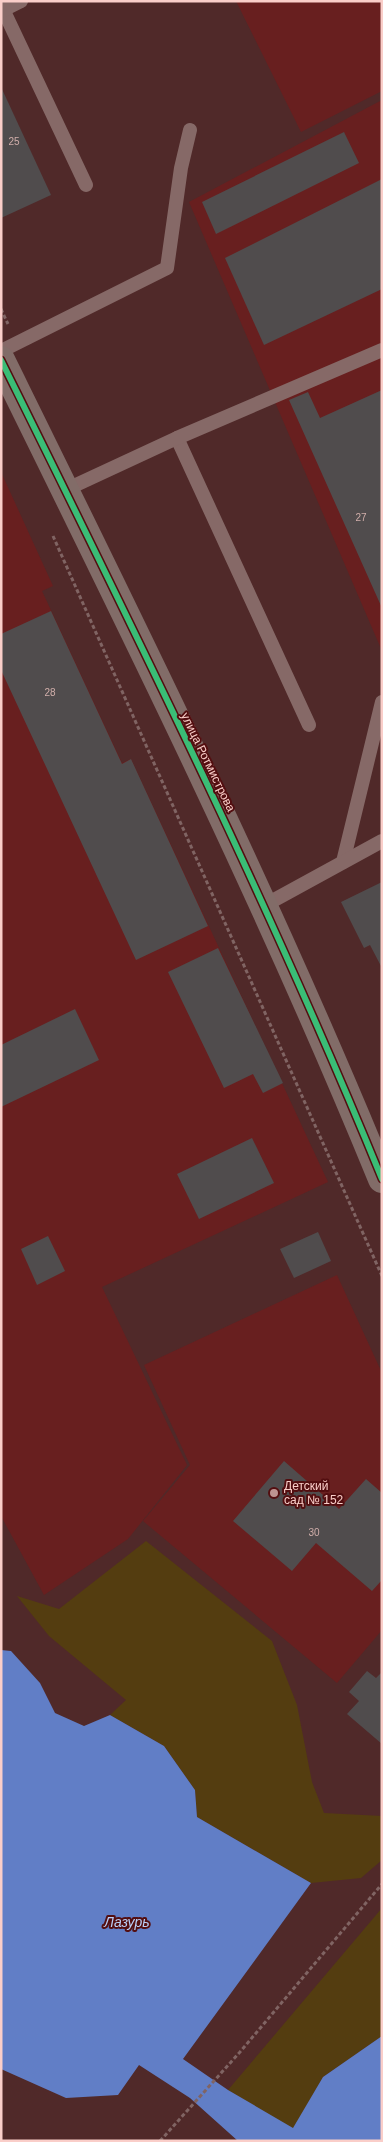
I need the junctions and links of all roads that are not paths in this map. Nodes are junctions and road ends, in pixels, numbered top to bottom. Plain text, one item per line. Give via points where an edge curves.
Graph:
1 (21, 1) edge
2 (2, 8) edge
3 (190, 130) dead end
4 (86, 185) dead end
5 (382, 350) edge
6 (1, 351) edge
7 (1, 360) edge
8 (177, 438) junction
9 (65, 490) junction
10 (382, 702) edge
11 (309, 725) dead end
12 (382, 841) edge
13 (343, 862) junction
14 (264, 905) junction
15 (382, 1179) edge

1 - 2 lane
2 - 4 lane
3 - 6 lane via 181,168 167,268
5 - 8 lane
7 - 9 street, улица Ротмистрова
8 - 9 lane
8 - 11 lane
9 - 14 street, улица Ротмистрова
10 - 13 lane
12 - 13 lane
13 - 14 lane
14 - 15 street, улица Ротмистрова

